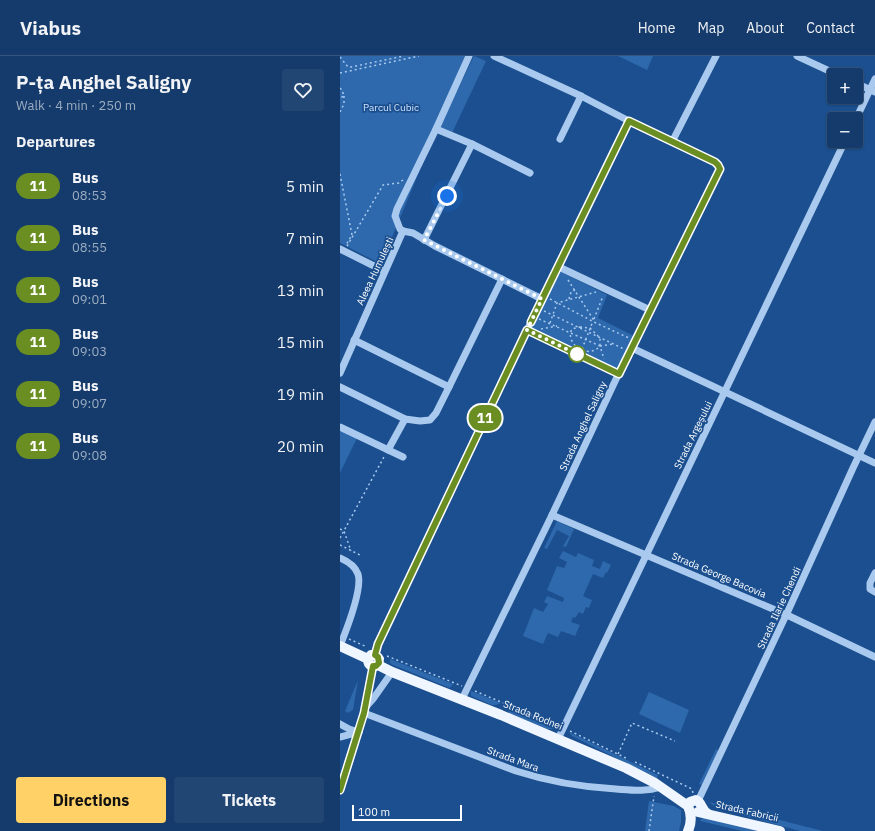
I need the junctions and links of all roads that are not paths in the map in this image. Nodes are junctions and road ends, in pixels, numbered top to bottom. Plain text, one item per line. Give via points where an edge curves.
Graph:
1 (469, 56) edge
2 (494, 56) edge
3 (716, 56) edge
4 (797, 56) edge
5 (827, 70) edge
6 (875, 79) edge
7 (863, 86) edge
8 (873, 91) edge
9 (581, 96) junction
10 (860, 112) edge
11 (629, 121) junction
12 (436, 129) junction
13 (560, 139) dead end
14 (672, 142) junction
15 (472, 144) junction
16 (843, 148) edge
17 (530, 174) dead end
18 (403, 231) junction
19 (424, 240) junction
20 (342, 250) edge
21 (559, 266) junction
22 (384, 271) junction
23 (502, 279) junction
24 (544, 298) junction
25 (650, 310) junction
26 (527, 330) junction
27 (354, 340) junction
28 (629, 349) junction
29 (340, 373) edge
30 (619, 374) junction
31 (340, 387) edge
32 (449, 387) junction
33 (725, 392) junction
34 (405, 419) junction
35 (875, 422) edge
36 (340, 427) edge
37 (388, 450) junction
38 (859, 455) junction
39 (403, 457) dead end
40 (875, 463) edge
41 (552, 515) junction
42 (646, 554) junction
43 (340, 558) edge
44 (875, 573) edge
45 (875, 592) edge
46 (787, 615) junction
47 (341, 643) edge
48 (875, 657) edge
49 (374, 658) junction
50 (392, 672) junction
51 (462, 699) junction
52 (365, 710) junction
53 (340, 724) edge
54 (359, 732) junction
55 (340, 737) edge
56 (558, 738) junction
57 (662, 787) junction
58 (340, 790) edge
59 (696, 808) junction
60 (688, 831) edge
61 (780, 831) edge

1 - 12 street
2 - 9 street
3 - 14 street
4 - 5 street
6 - 8 street
7 - 8 street
8 - 10 street
9 - 11 street
9 - 13 street
11 - 14 street
11 - 21 street
12 - 15 street
12 - 18 street via 395,216
14 - 25 street, Strada Anghel Saligny via 715,162 720,169
15 - 17 street
15 - 19 street
16 - 33 street, Strada Argeșului
18 - 19 street, Aleea Humulești via 413,233
18 - 22 street, Aleea Humulești
19 - 23 street, Aleea Humulești
20 - 22 street
21 - 24 street
21 - 25 street
22 - 27 street, Aleea Humulești
23 - 24 street, Aleea Humulești
23 - 32 street
24 - 26 street
25 - 28 street, Strada Anghel Saligny
26 - 30 street
26 - 49 street via 378,644
27 - 29 street, Aleea Humulești
27 - 32 street
28 - 30 street, Strada Anghel Saligny
28 - 33 street
30 - 41 street, Strada Anghel Saligny
31 - 34 street
32 - 34 street via 430,420
33 - 38 street
33 - 42 street, Strada Argeșului
34 - 37 street
35 - 38 street, Strada Ilarie Chendi
36 - 37 street
37 - 39 street
38 - 40 street
38 - 46 street, Strada Ilarie Chendi
41 - 42 street, Strada George Bacovia
41 - 51 street, Strada Anghel Saligny
42 - 46 street, Strada George Bacovia
42 - 56 street, Strada Argeșului
43 - 47 street via 357,572 360,585
44 - 45 street via 870,583 870,588
46 - 48 street, Strada George Bacovia
46 - 59 street, Strada Ilarie Chendi
47 - 49 main road, Strada Rodnei
49 - 50 main road, Strada Rodnei
49 - 52 street
50 - 51 main road, Strada Rodnei
50 - 52 street
51 - 56 main road, Strada Rodnei
52 - 54 street
52 - 57 street, Strada Mara via 537,778 592,787 643,790
53 - 54 street
54 - 55 street
54 - 58 street
56 - 57 main road, Strada Rodnei
57 - 59 main road, Strada Rodnei via 674,797
59 - 60 main road
59 - 61 main road, Strada Fabricii

